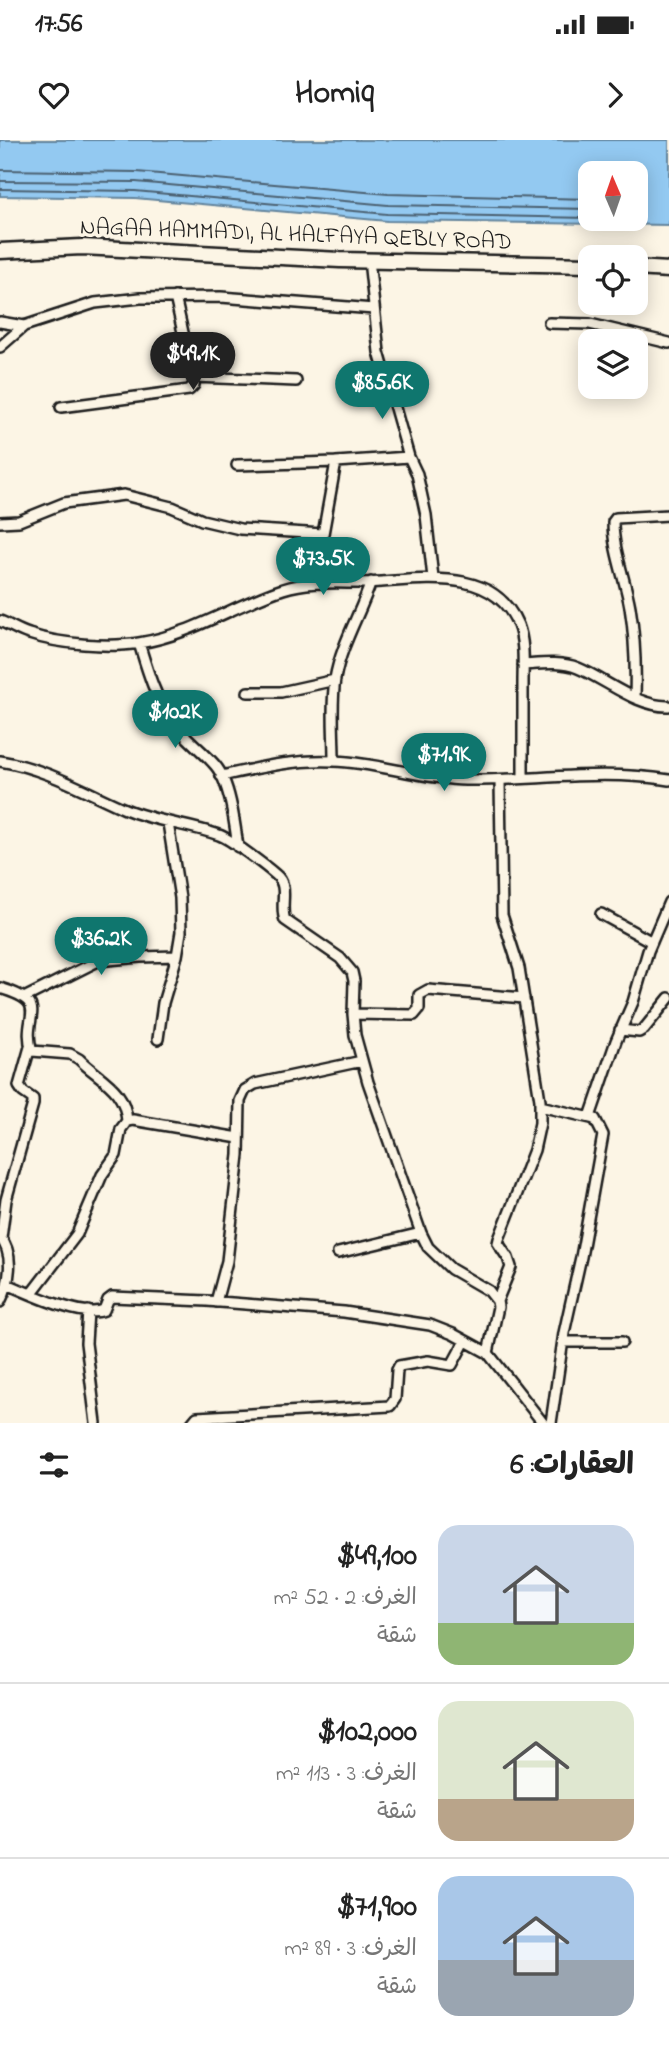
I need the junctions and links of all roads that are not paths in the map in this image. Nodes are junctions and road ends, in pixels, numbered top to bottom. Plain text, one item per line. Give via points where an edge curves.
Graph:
1 (0, 251) edge
2 (369, 260) junction
3 (578, 265) edge
4 (648, 269) edge
5 (669, 270) edge
6 (174, 297) junction
7 (374, 309) junction
8 (0, 322) edge
9 (549, 323) dead end
10 (24, 327) junction
11 (669, 343) edge
12 (0, 346) edge
13 (193, 377) junction
14 (296, 381) dead end
15 (61, 407) dead end
16 (409, 457) junction
17 (336, 462) junction
18 (237, 465) dead end
19 (669, 515) edge
20 (0, 522) edge
21 (323, 534) junction
22 (433, 578) junction
23 (315, 582) junction
24 (371, 582) junction
25 (0, 621) edge
26 (139, 643) junction
27 (523, 665) junction
28 (335, 680) junction
29 (248, 692) dead end
30 (635, 698) junction
31 (669, 706) edge
32 (0, 761) edge
33 (334, 761) junction
34 (221, 776) junction
35 (523, 778) junction
36 (500, 780) junction
37 (669, 780) edge
38 (168, 823) junction
39 (238, 847) junction
40 (669, 902) edge
41 (601, 914) dead end
42 (652, 942) junction
43 (177, 956) junction
44 (0, 988) edge
45 (26, 998) junction
46 (524, 998) junction
47 (669, 998) edge
48 (353, 1014) junction
49 (621, 1030) junction
50 (158, 1039) dead end
51 (30, 1047) junction
52 (362, 1061) junction
53 (540, 1106) junction
54 (590, 1117) junction
55 (127, 1121) junction
56 (239, 1138) junction
57 (421, 1233) junction
58 (0, 1238) edge
59 (338, 1253) dead end
60 (7, 1284) junction
61 (31, 1294) junction
62 (497, 1301) junction
63 (216, 1302) junction
64 (0, 1303) edge
65 (88, 1311) junction
66 (465, 1341) junction
67 (563, 1342) junction
68 (622, 1342) dead end
69 (488, 1353) junction
70 (284, 1410) junction
71 (239, 1418) edge
72 (96, 1423) edge
73 (192, 1423) edge
74 (284, 1423) edge
75 (543, 1423) edge
76 (551, 1423) edge

1 - 2 main road, NAGAA HAMMADI, AL HALFAYA QEBLY ROAD via 82,247
2 - 3 main road, NAGAA HAMMADI, AL HALFAYA QEBLY ROAD
2 - 7 street
4 - 5 main road
6 - 7 street
6 - 10 street via 95,303
6 - 13 street
7 - 16 street via 379,352
8 - 10 street
9 - 11 street via 590,324
10 - 12 street
13 - 14 street
13 - 15 street via 192,390
16 - 17 street
16 - 22 street via 426,515
17 - 18 street
17 - 21 street
19 - 30 street via 612,522 632,624
20 - 21 street via 19,521 64,503 124,495 240,529
21 - 23 street
22 - 24 street
22 - 27 street via 485,589 500,600 519,627
23 - 24 street
23 - 26 street via 284,589 235,607 213,621
24 - 28 street
25 - 26 street via 62,641
26 - 34 street via 168,716
27 - 30 street via 576,667
27 - 35 street
28 - 29 street via 281,692
28 - 33 street
30 - 31 street
32 - 38 street via 50,774 127,810
33 - 34 street via 292,762
33 - 36 street via 424,776
34 - 39 street via 234,813
35 - 36 street
35 - 37 street via 620,775
36 - 46 street via 502,915
38 - 39 street via 221,835
38 - 43 street via 180,898
39 - 48 street via 282,882 286,922 341,958 352,972
40 - 42 street
41 - 42 street
42 - 49 street
43 - 45 street via 100,961
43 - 50 street
44 - 45 street
45 - 51 street via 32,1009
46 - 48 street via 428,990 419,995 414,1015
46 - 53 street
47 - 49 street via 644,1030
48 - 52 street
49 - 54 street
51 - 55 street via 34,1052 79,1059 122,1097
51 - 58 street via 19,1086 33,1104
52 - 56 street via 245,1090 240,1101
52 - 57 street
53 - 54 street
53 - 62 street via 534,1150 499,1239 511,1267
54 - 67 street via 600,1126 603,1139
55 - 56 street
55 - 61 street via 117,1155 102,1175 77,1234
56 - 63 street via 227,1261
57 - 59 street
57 - 62 street via 428,1247 451,1269 489,1291
58 - 60 street via 8,1248
60 - 61 street
60 - 64 street
61 - 65 street
62 - 69 street
63 - 65 street via 112,1297 103,1310
63 - 66 street via 344,1312 430,1325
65 - 72 street via 86,1343
66 - 69 street
66 - 70 street via 452,1365 428,1361 399,1366 390,1406
67 - 68 street
67 - 76 street
69 - 75 street
70 - 71 street
70 - 74 street
71 - 73 street via 197,1417

